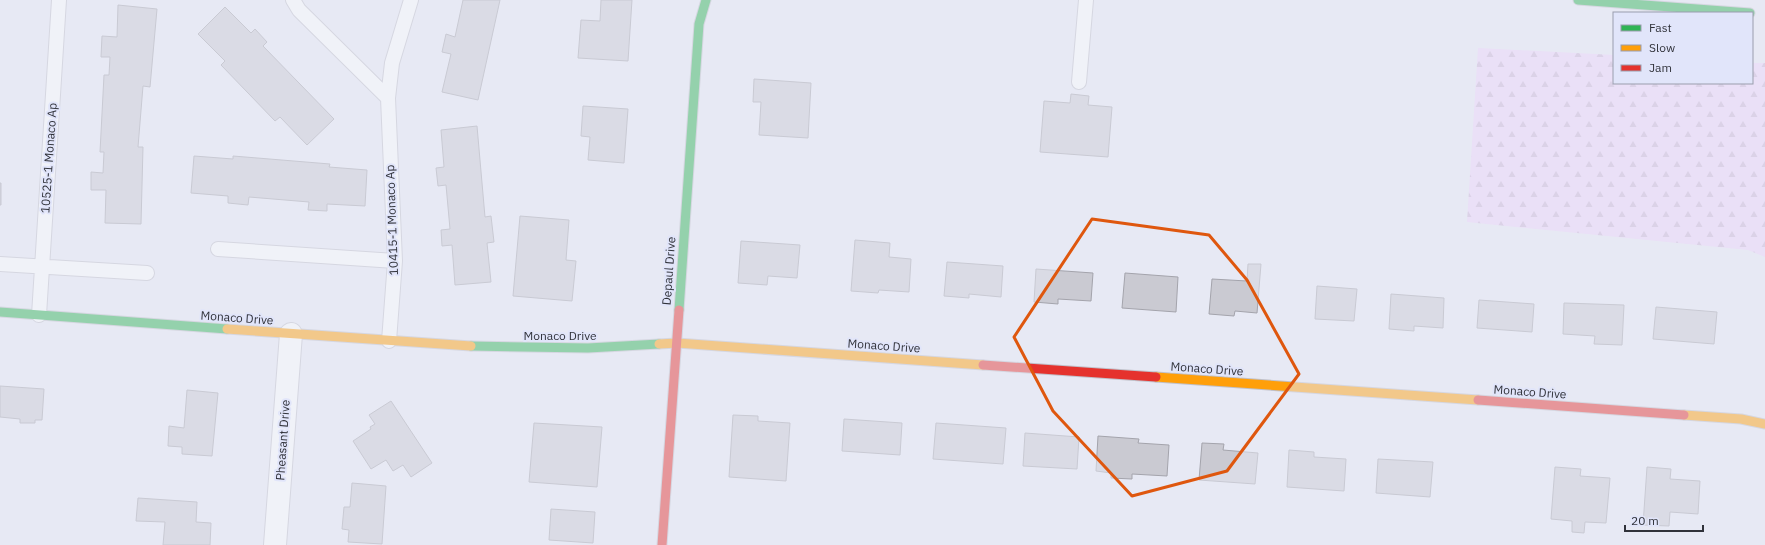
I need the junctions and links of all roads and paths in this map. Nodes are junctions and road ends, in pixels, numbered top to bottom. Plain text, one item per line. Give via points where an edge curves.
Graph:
1 (59, 0) edge
2 (293, 0) edge
3 (411, 0) edge
4 (706, 0) edge
5 (1086, 0) edge
6 (1578, 0) edge
7 (1674, 4) edge
8 (1744, 12) edge
9 (1079, 82) dead end
10 (388, 98) junction
11 (218, 249) dead end
12 (395, 261) junction
13 (0, 264) edge
14 (42, 267) junction
15 (147, 273) dead end
16 (0, 312) edge
17 (39, 315) junction
18 (291, 334) junction
19 (389, 342) junction
20 (677, 344) junction
21 (1765, 424) edge
22 (275, 545) edge
23 (662, 545) edge

1 - 14 lane, 10525-1 Monaco Ap
2 - 10 lane via 299,10
3 - 10 lane, 10415-1 Monaco Ap via 392,63
4 - 20 street, Depaul Drive via 699,24
5 - 9 lane
6 - 7 street
7 - 8 street
10 - 12 lane, 10415-1 Monaco Ap
11 - 12 lane
12 - 19 lane, 10415-1 Monaco Ap
13 - 14 lane
14 - 15 lane
14 - 17 lane, 10525-1 Monaco Ap
16 - 17 street, Monaco Drive
17 - 18 street, Monaco Drive
18 - 19 street, Monaco Drive
18 - 22 street, Pheasant Drive
19 - 20 street, Monaco Drive via 569,349
20 - 21 street, Monaco Drive via 1741,419
20 - 23 street, Depaul Drive

